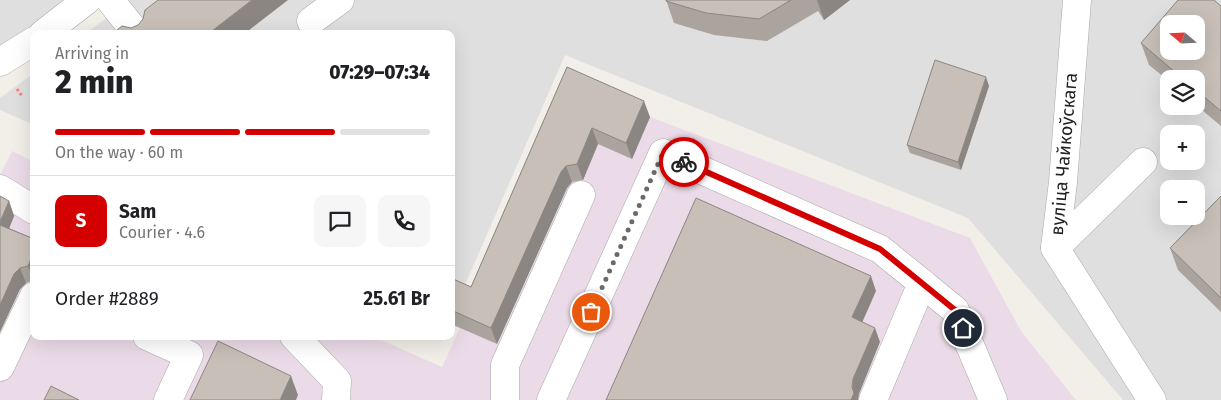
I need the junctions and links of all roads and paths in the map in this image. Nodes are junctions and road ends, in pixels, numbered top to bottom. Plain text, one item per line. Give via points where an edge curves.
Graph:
1 (87, 0) edge
2 (110, 0) edge
3 (340, 0) edge
4 (1077, 0) edge
5 (311, 21) dead end
6 (48, 30) edge
7 (134, 30) edge
8 (30, 43) edge
9 (0, 62) edge
10 (1142, 162) dead end
11 (0, 189) edge
12 (582, 195) dead end
13 (30, 208) edge
14 (1055, 248) junction
15 (922, 284) junction
16 (30, 304) edge
17 (156, 340) edge
18 (298, 340) edge
19 (0, 367) edge
20 (168, 400) edge
21 (336, 400) edge
22 (506, 400) edge
23 (551, 400) edge
24 (873, 400) edge
25 (993, 400) edge
26 (1152, 400) edge

1 - 6 street
2 - 7 street
3 - 5 street
4 - 14 street, вуліца Чайкоўскага
8 - 9 street
10 - 14 street
11 - 13 street
12 - 22 street via 505,365
14 - 26 street, вуліца Чайкоўскага
15 - 23 street via 880,249 663,153
15 - 24 street
15 - 25 street via 955,310
16 - 19 street
17 - 20 street via 189,354
18 - 21 street via 337,381

